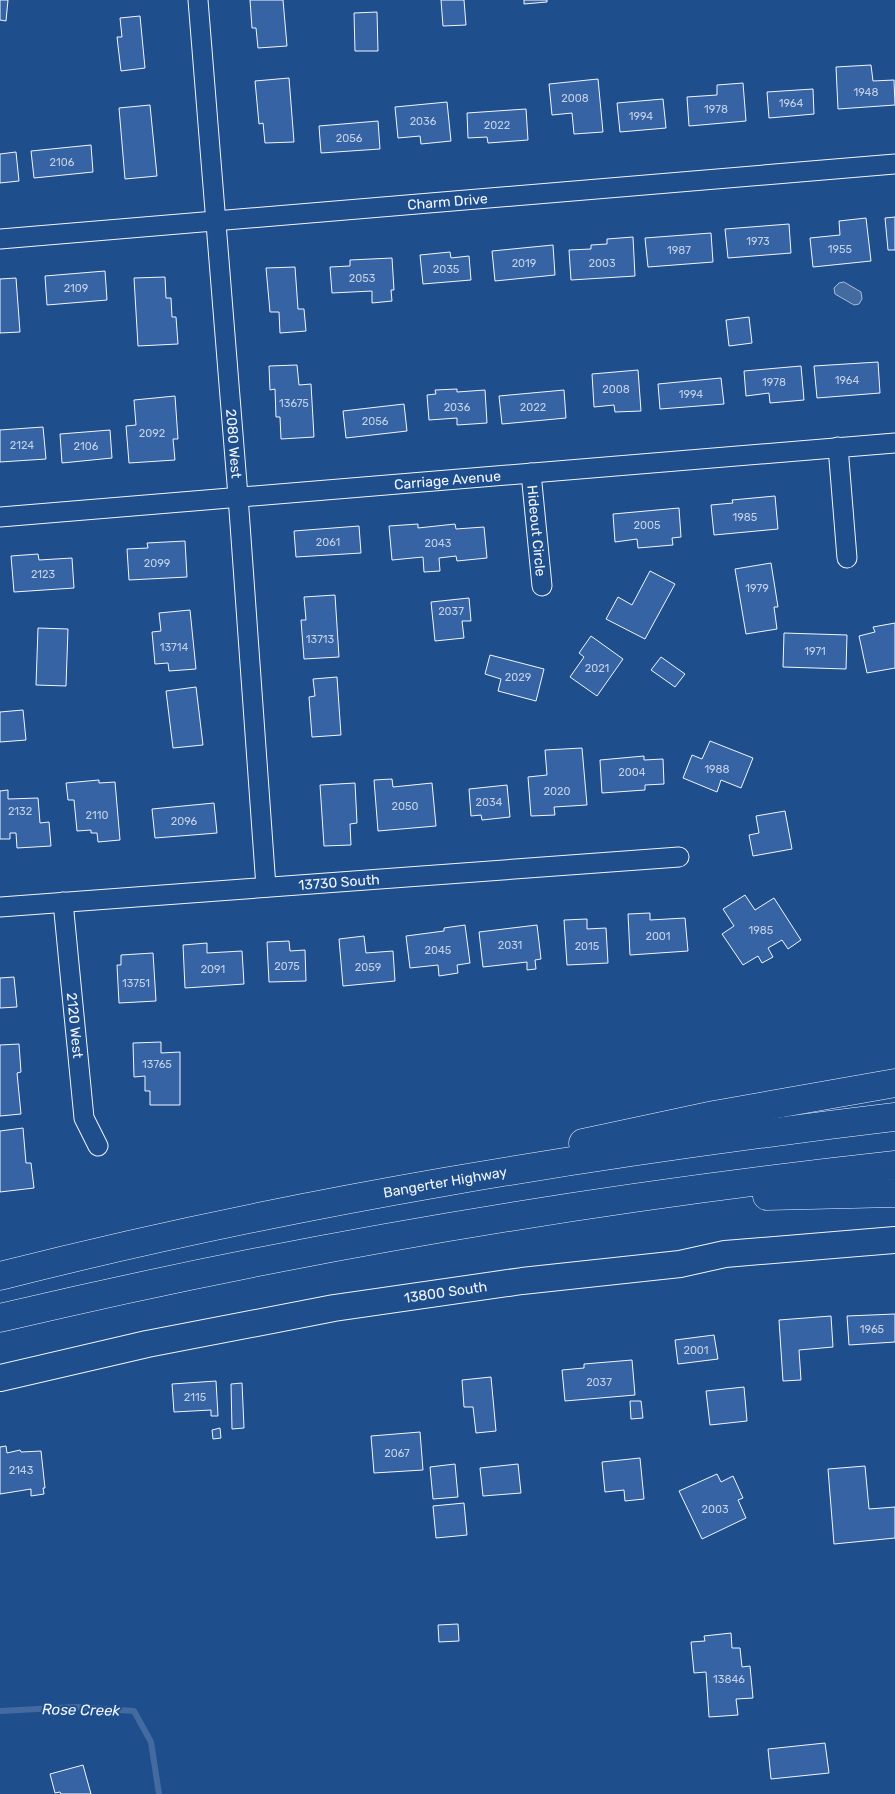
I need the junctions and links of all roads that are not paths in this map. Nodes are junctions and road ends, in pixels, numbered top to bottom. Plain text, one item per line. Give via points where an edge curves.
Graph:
1 (198, 0) edge
2 (895, 164) edge
3 (215, 222) junction
4 (0, 238) edge
5 (895, 443) edge
6 (838, 447) junction
7 (531, 473) junction
8 (238, 496) junction
9 (0, 517) edge
10 (846, 558) dead end
11 (542, 586) dead end
12 (679, 858) dead end
13 (266, 888) junction
14 (63, 902) junction
15 (0, 907) edge
16 (895, 1083) edge
17 (895, 1117) edge
18 (98, 1146) dead end
19 (895, 1165) edge
20 (430, 1185) junction
21 (895, 1193) edge
22 (539, 1212) junction
23 (895, 1240) edge
24 (0, 1276) edge
25 (0, 1318) edge
26 (0, 1378) edge

1 - 3 street, 2080 West
2 - 3 street, Charm Drive
3 - 4 street, Charm Drive
3 - 8 street, 2080 West
5 - 6 street, Carriage Avenue
6 - 7 street, Carriage Avenue
6 - 10 street
7 - 8 street, Carriage Avenue
7 - 11 street, Hideout Circle
8 - 9 street, Carriage Avenue
8 - 13 street, 2080 West
12 - 13 street, 13730 South
13 - 14 street, 13730 South
14 - 15 street, 13730 South
14 - 18 street, 2120 West via 84,1118
16 - 20 highway via 642,1129
17 - 20 highway, Bangerter Highway via 685,1144
19 - 22 highway
20 - 24 highway, Bangerter Highway via 210,1227
21 - 22 highway via 732,1198
22 - 25 highway via 245,1264
23 - 26 street, 13800 South via 725,1254 680,1264 522,1281 334,1308 147,1344

